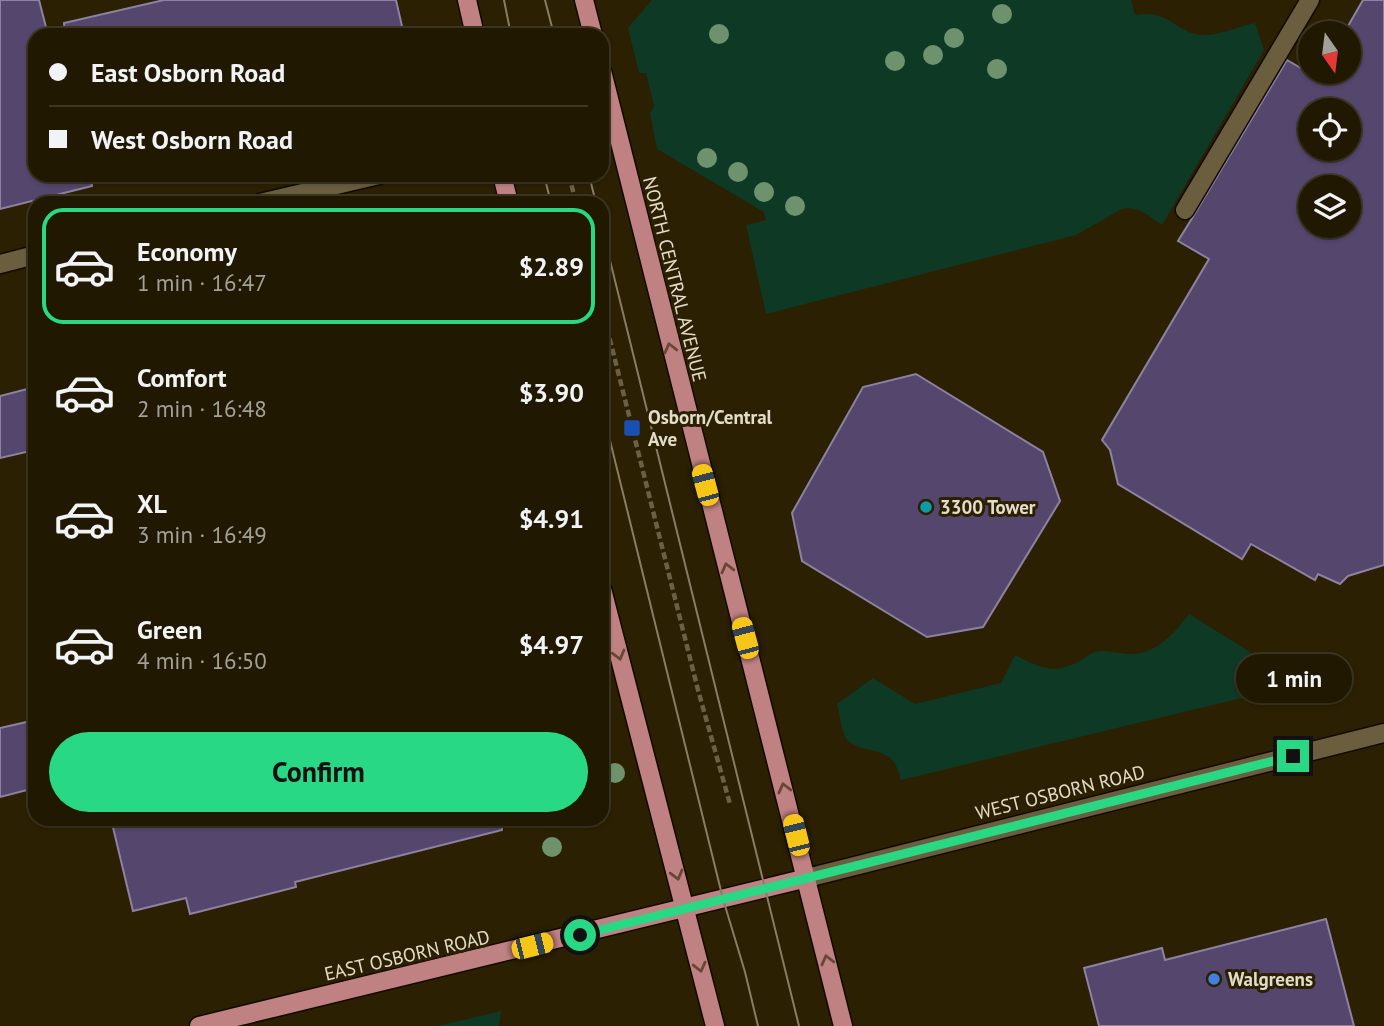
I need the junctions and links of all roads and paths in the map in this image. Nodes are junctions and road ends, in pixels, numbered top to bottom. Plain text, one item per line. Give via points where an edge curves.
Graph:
1 (467, 0) edge
2 (584, 0) edge
3 (1310, 0) edge
4 (473, 28) edge
5 (591, 28) edge
6 (609, 99) edge
7 (349, 182) edge
8 (290, 196) edge
9 (1185, 210) dead end
10 (28, 258) edge
11 (0, 264) edge
12 (609, 336) edge
13 (609, 616) edge
14 (1384, 733) edge
15 (730, 804) dead end
16 (807, 878) junction
17 (747, 892) joint
18 (685, 908) junction
19 (199, 1026) edge
20 (715, 1026) edge
21 (843, 1026) edge

1 - 4 main road
2 - 5 main road
3 - 9 street
16 -> 6 main road, NORTH CENTRAL AVENUE
7 - 8 street
10 - 11 street
12 - 15 path
13 -> 18 main road
14 - 16 street, WEST OSBORN ROAD
16 - 17 main road, WEST OSBORN ROAD
21 -> 16 main road, NORTH CENTRAL AVENUE
17 - 18 main road, EAST OSBORN ROAD
18 - 19 main road, EAST OSBORN ROAD
18 -> 20 main road

